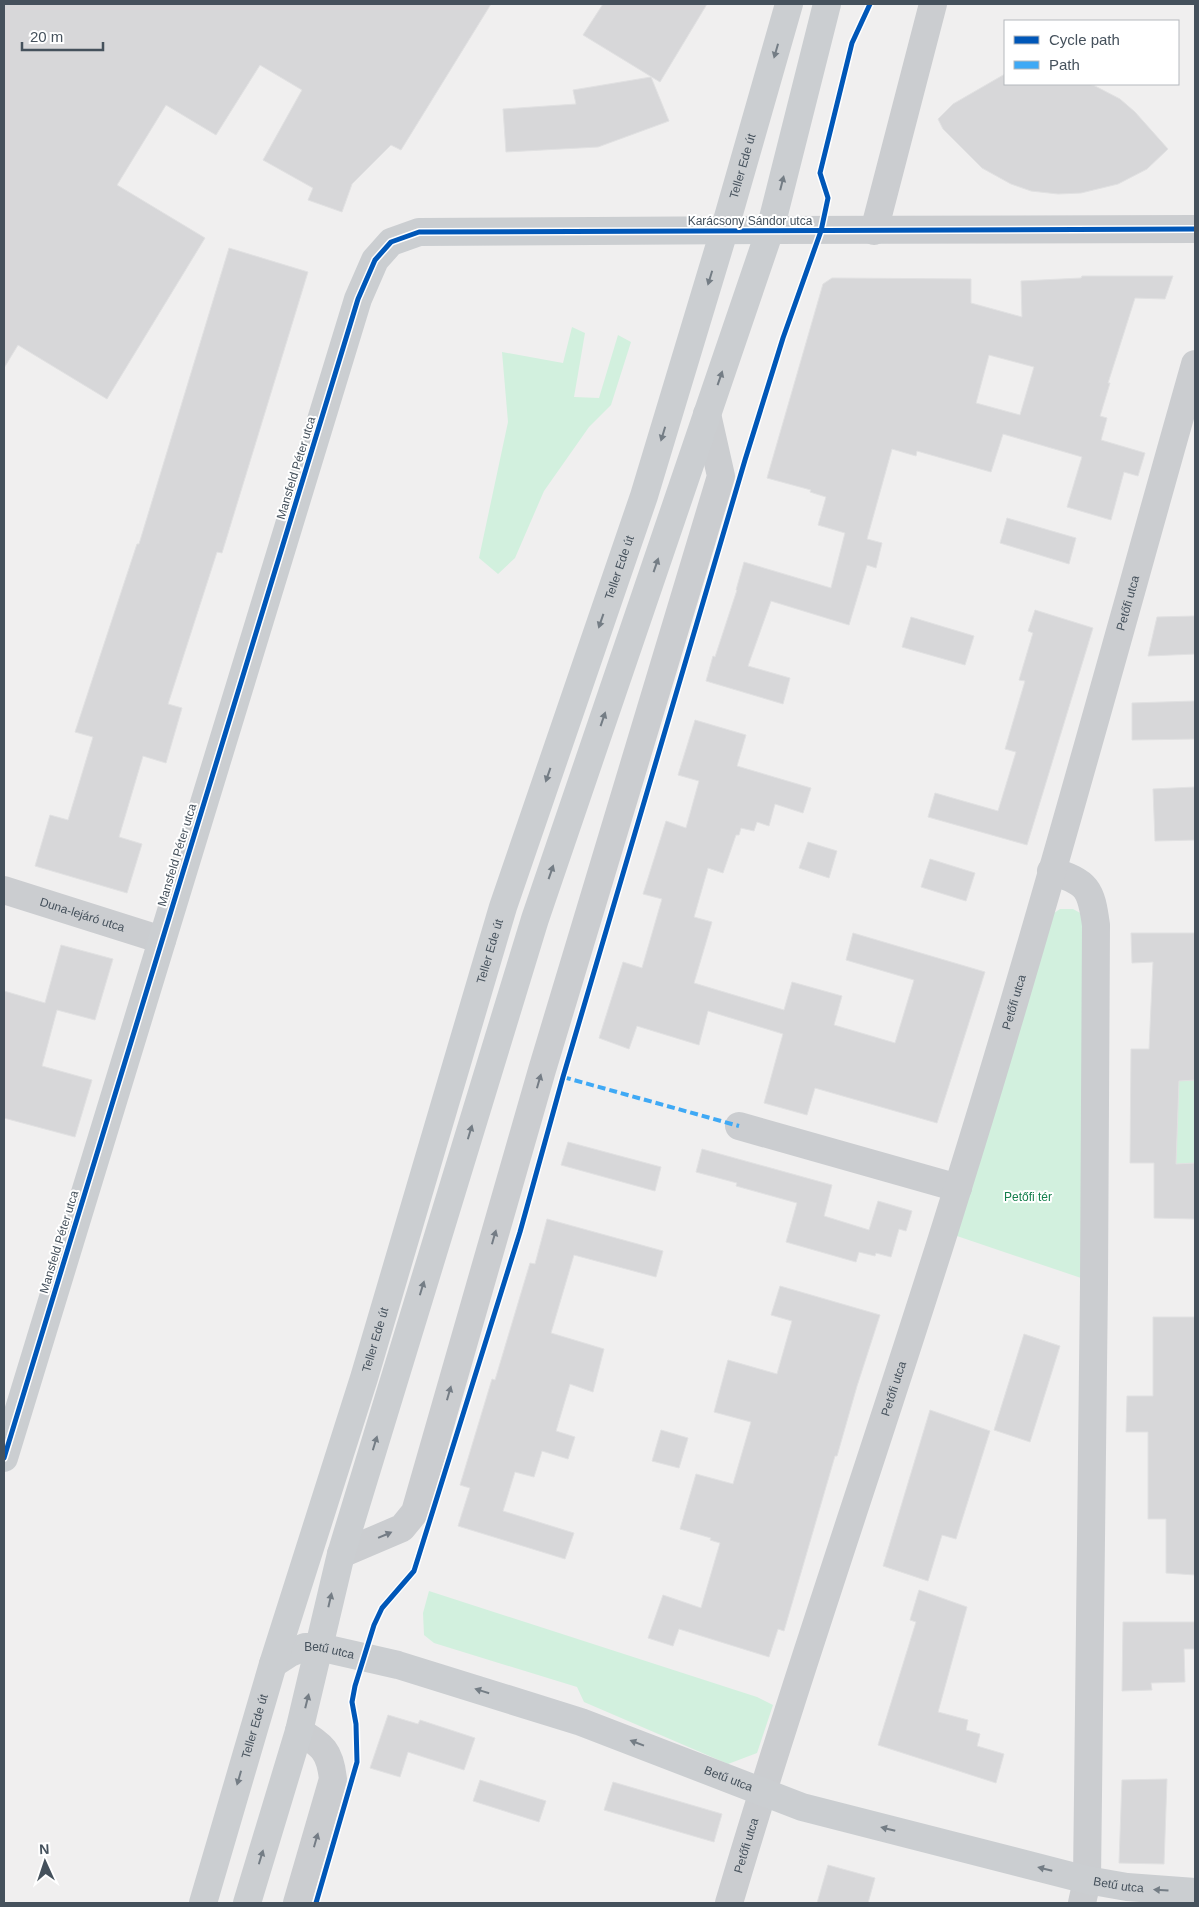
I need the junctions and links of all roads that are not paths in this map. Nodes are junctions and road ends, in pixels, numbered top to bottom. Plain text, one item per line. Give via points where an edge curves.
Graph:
1 (789, 4) edge
2 (827, 4) edge
3 (933, 4) edge
4 (1195, 229) edge
5 (770, 230) junction
6 (724, 231) junction
7 (874, 231) junction
8 (375, 260) joint
9 (1195, 364) edge
10 (708, 414) junction
11 (1052, 871) junction
12 (4, 890) edge
13 (162, 940) junction
14 (739, 1126) dead end
15 (958, 1188) junction
16 (4, 1458) edge
17 (340, 1554) junction
18 (319, 1647) junction
19 (273, 1664) junction
20 (299, 1731) junction
21 (762, 1793) junction
22 (1084, 1892) edge
23 (1195, 1892) edge
24 (203, 1903) edge
25 (247, 1903) edge
26 (297, 1903) edge
27 (729, 1903) edge

1 -> 6 main road, Teller Ede út
5 -> 2 main road
3 - 7 street
4 - 7 street, Karácsony Sándor utca
5 - 6 main road, Karácsony Sándor utca
5 - 7 street, Karácsony Sándor utca
10 -> 5 main road
6 - 8 main road, Karácsony Sándor utca via 419,232 391,242
6 -> 19 main road, Teller Ede út via 644,496 503,907 364,1378
8 - 13 main road, Mansfeld Péter utca via 358,299
9 - 11 street, Petőfi utca
17 -> 10 main road via 535,919
17 -> 10 street via 402,1528 415,1512 545,1060 721,476
11 - 15 street, Petőfi utca
11 - 22 street via 1072,877 1083,885 1093,901 1096,926
12 - 13 street, Duna-lejáró utca
13 - 16 main road, Mansfeld Péter utca
14 - 15 street
15 - 21 street, Petőfi utca
18 -> 17 main road
18 - 19 main road, Betű utca via 305,1647
20 -> 18 main road
21 -> 18 main road, Betű utca via 581,1722 398,1665
19 -> 24 main road, Teller Ede út
25 -> 20 main road
26 -> 20 street via 333,1780 331,1761 322,1748
22 -> 21 main road, Betű utca
21 - 27 street, Petőfi utca
23 -> 22 main road, Betű utca via 1127,1887

